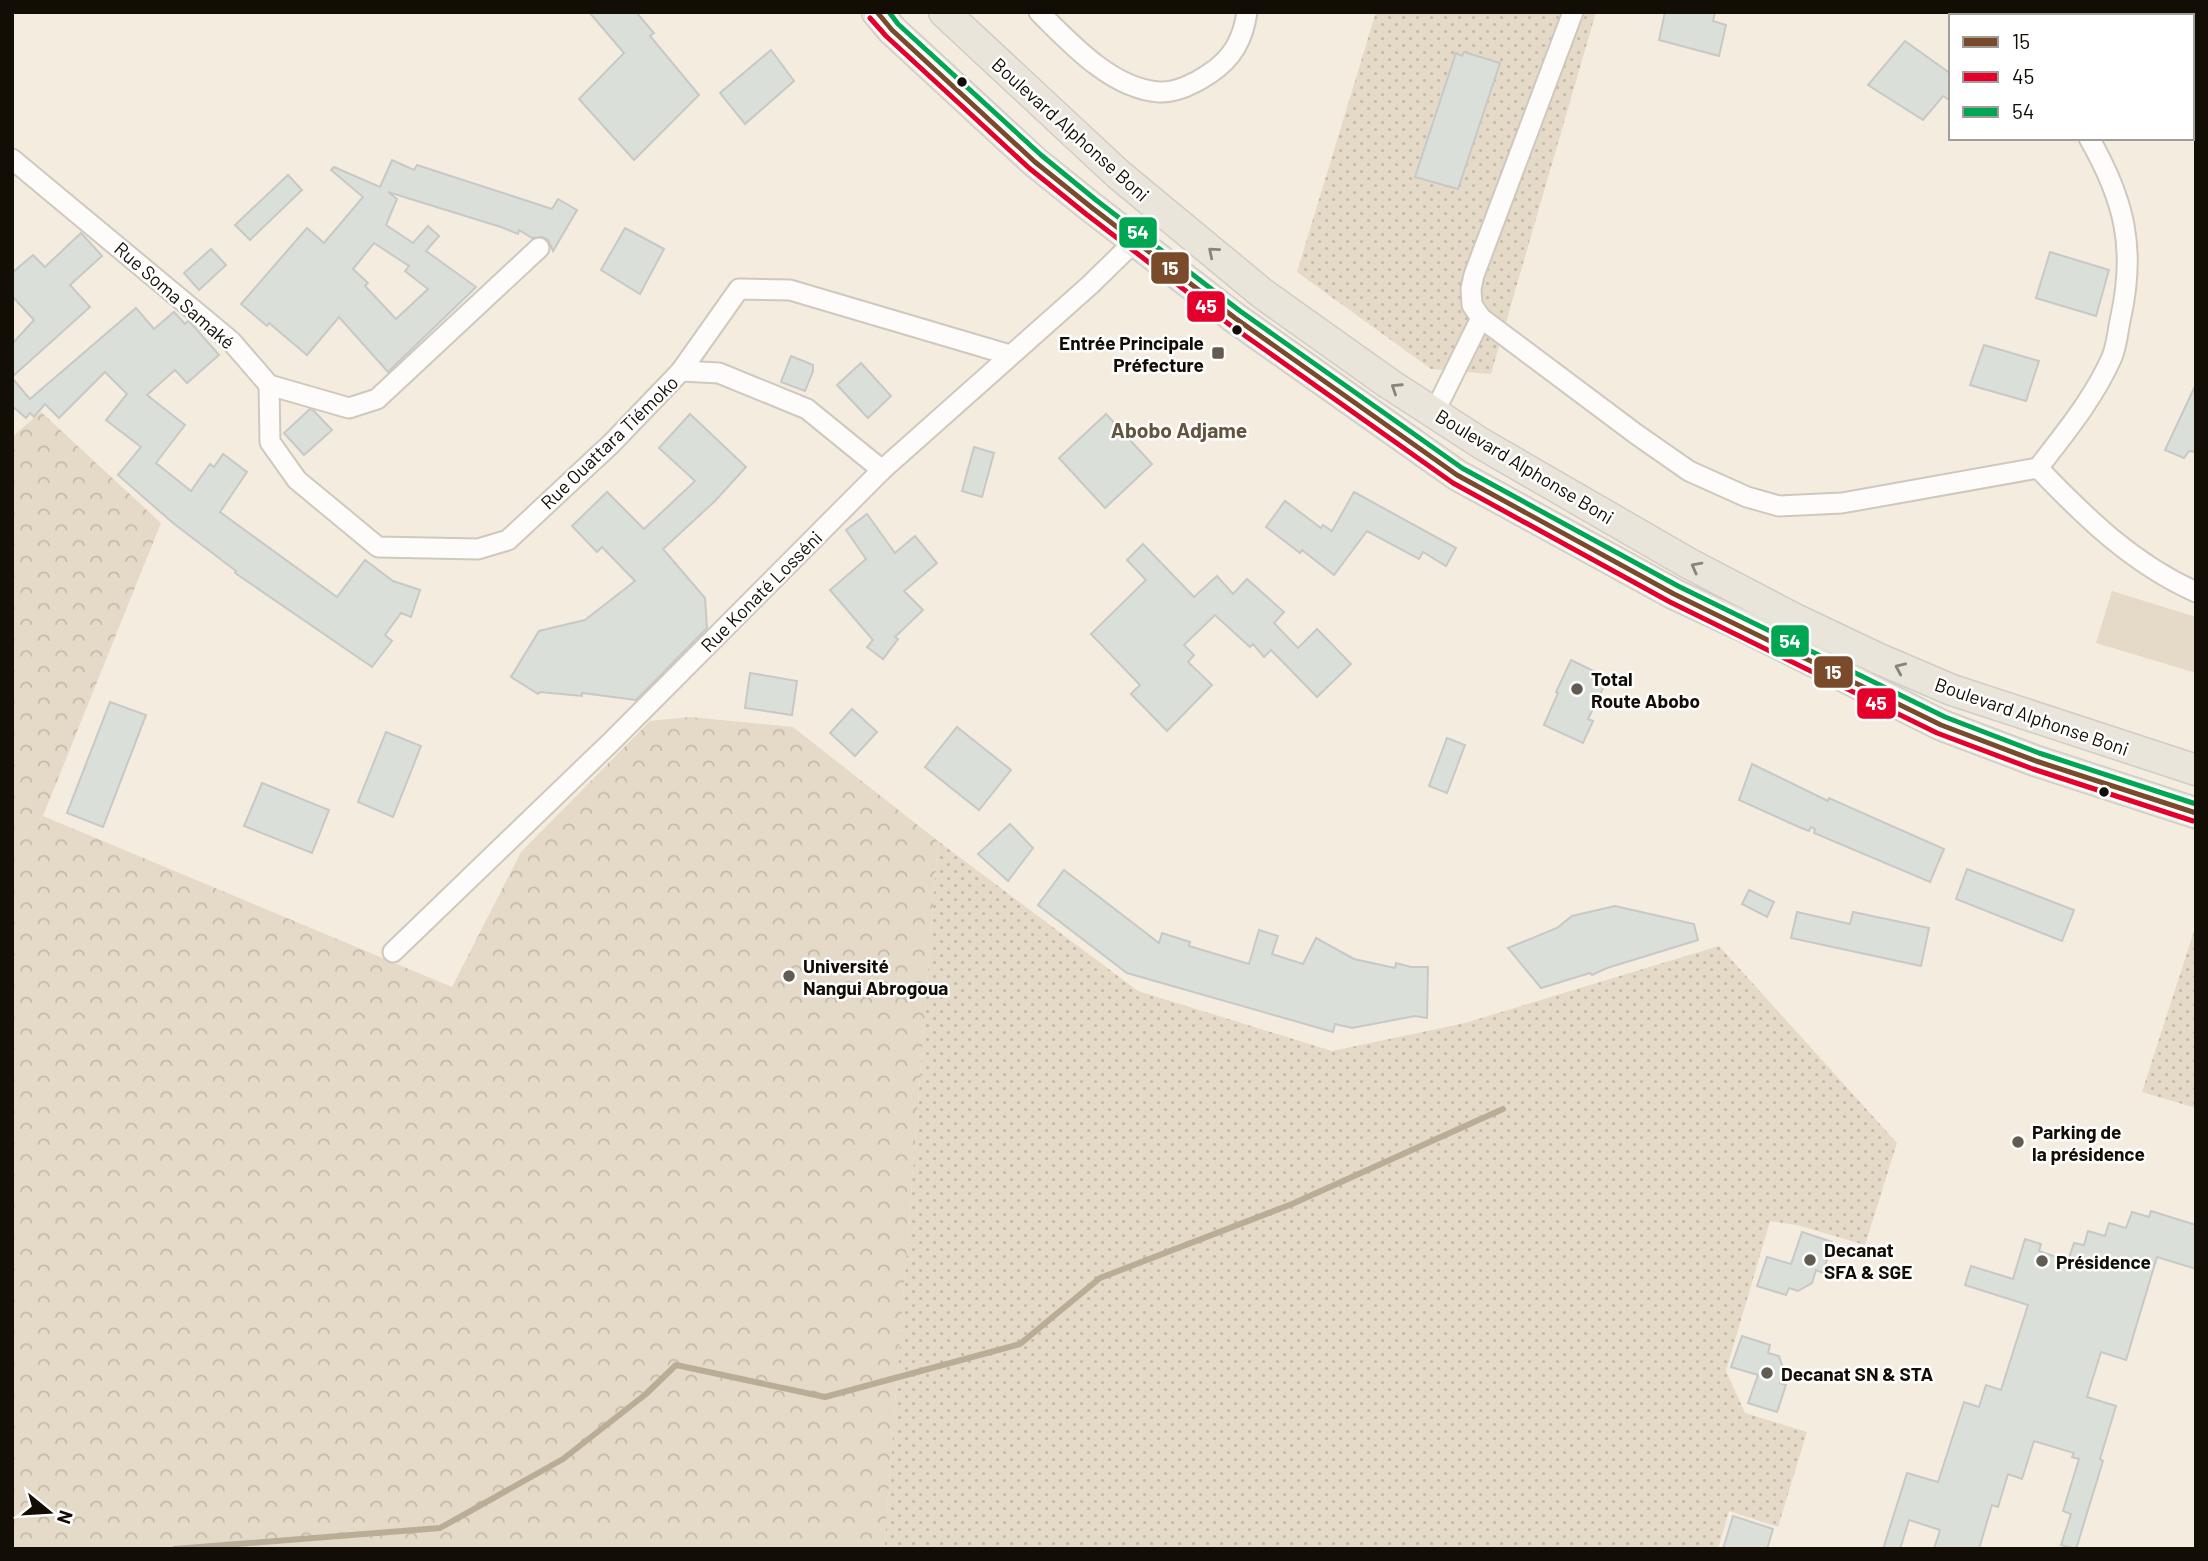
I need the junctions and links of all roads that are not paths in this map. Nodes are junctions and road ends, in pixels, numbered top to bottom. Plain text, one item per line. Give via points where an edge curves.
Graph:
1 (877, 12) edge
2 (944, 12) edge
3 (1039, 12) edge
4 (1247, 12) edge
5 (1573, 12) edge
6 (2090, 140) edge
7 (12, 159) edge
8 (1136, 240) junction
9 (538, 248) dead end
10 (1481, 318) junction
11 (1010, 355) junction
12 (681, 371) junction
13 (269, 385) junction
14 (1434, 413) junction
15 (2038, 468) junction
16 (882, 470) junction
17 (2196, 593) edge
18 (2196, 770) edge
19 (2196, 813) edge
20 (393, 952) dead end

1 - 8 main road, Boulevard Alphonse Boni via 1035,162
14 -> 2 main road, Boulevard Alphonse Boni via 1255,288 1118,174
3 - 4 street via 1083,55 1121,81 1160,92 1194,84 1226,63 1245,31
5 - 10 street via 1474,275 1472,305
6 - 15 street via 2107,169 2126,224 2129,282 2113,355 2088,402
7 - 13 street, Rue Soma Samaké via 231,341
8 - 11 street, Rue Konaté Losséni
8 - 19 main road, Boulevard Alphonse Boni via 1235,318 1457,475 1674,594 1941,725
9 - 13 street via 377,399 349,408
10 - 14 street
10 - 15 street via 1689,471 1779,506 1842,503
11 - 12 street, Rue Ouattara Tiémoko via 790,290 739,289
11 - 16 street, Rue Konaté Losséni
12 - 13 street, Rue Ouattara Tiémoko via 508,540 478,549 377,547 297,480 270,443
12 - 16 street via 719,373 807,409
18 -> 14 main road, Boulevard Alphonse Boni via 1952,691 1808,625 1688,563
15 - 17 street via 2084,516 2137,560
16 - 20 street, Rue Konaté Losséni

